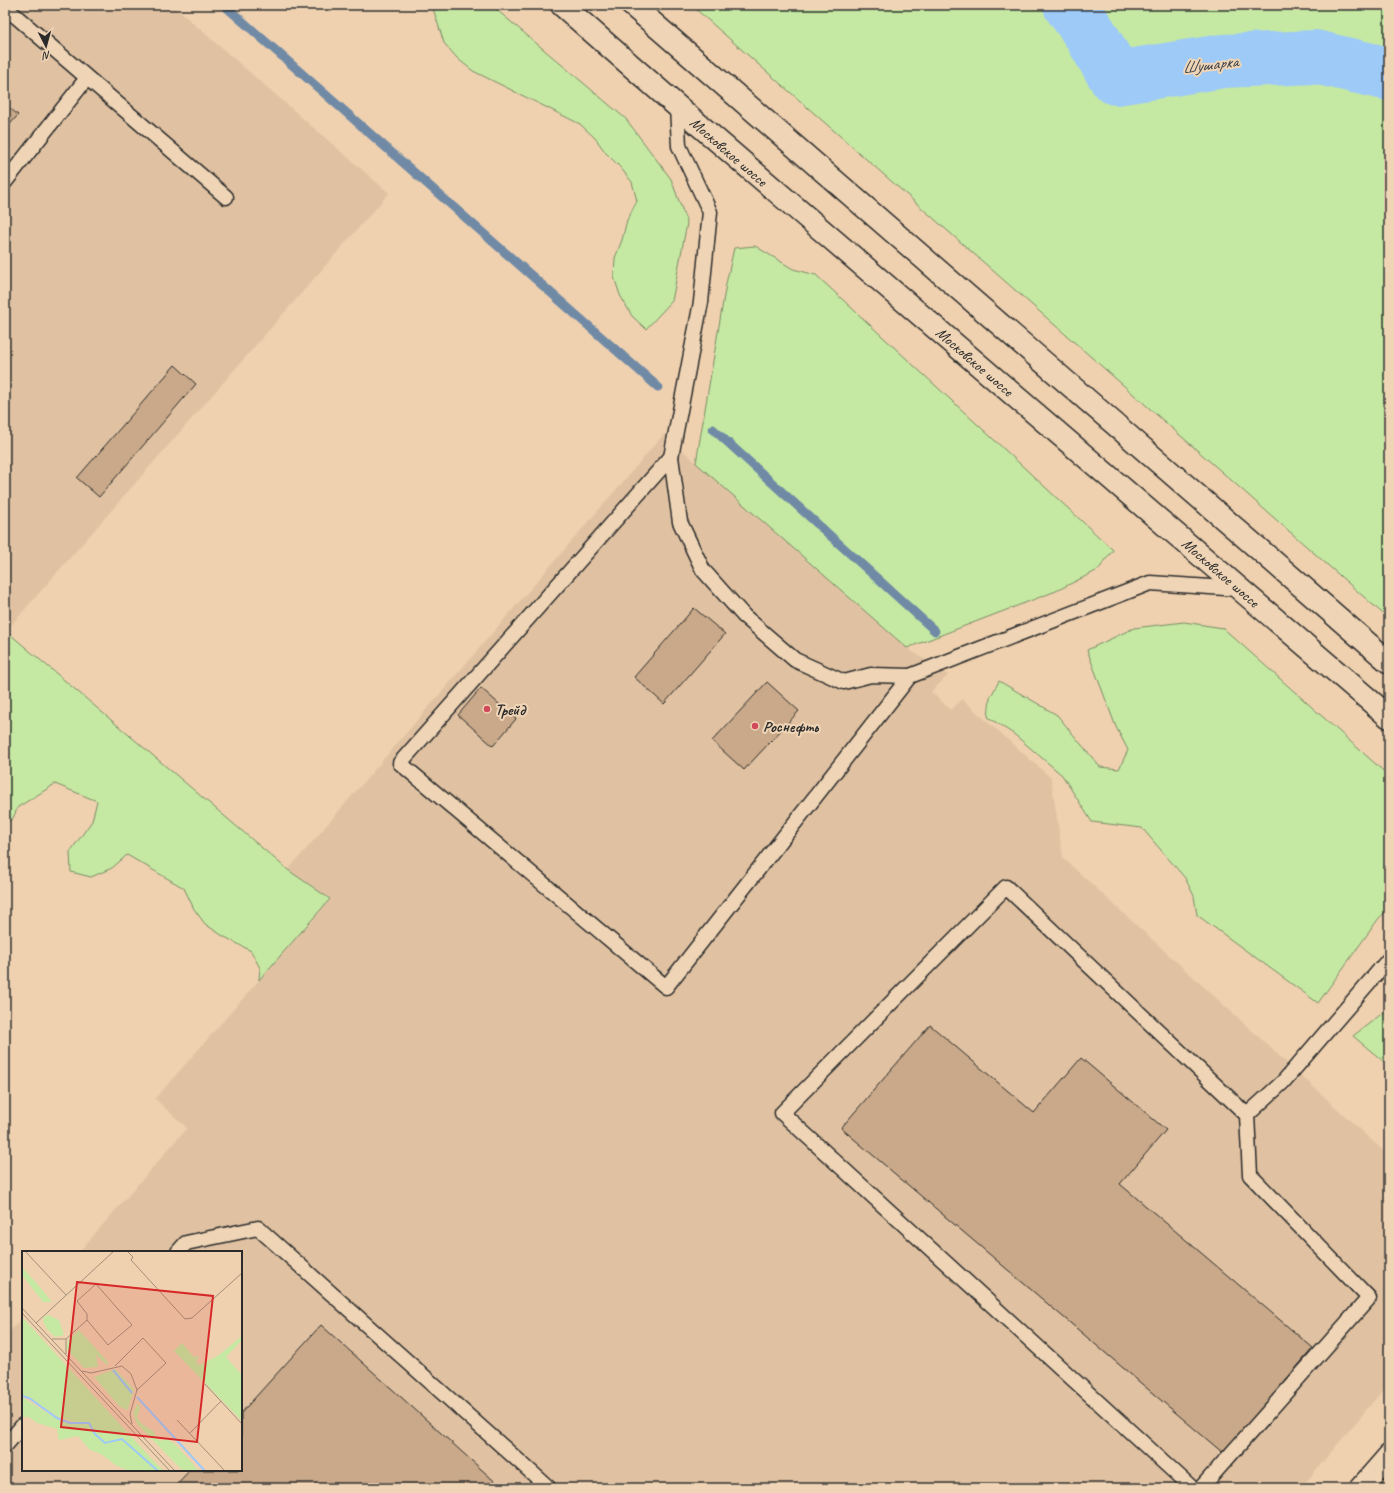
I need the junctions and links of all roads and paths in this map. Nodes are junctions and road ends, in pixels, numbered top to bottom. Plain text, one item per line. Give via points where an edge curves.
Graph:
1 (562, 5) edge
2 (632, 5) edge
3 (5, 7) edge
4 (87, 78) junction
5 (677, 106) junction
6 (5, 182) edge
7 (226, 197) dead end
8 (671, 457) junction
9 (1241, 589) junction
10 (1389, 662) edge
11 (910, 676) junction
12 (1389, 717) edge
13 (1389, 959) edge
14 (1247, 1115) junction
15 (179, 1251) edge
16 (22, 1426) edge
17 (5, 1446) edge
18 (1389, 1456) edge
19 (549, 1488) edge
20 (1192, 1488) edge
21 (1201, 1488) edge
22 (1361, 1488) edge

1 - 5 main road, Московское шоссе
2 - 10 main road
3 - 4 lane
4 - 6 lane
4 - 7 lane
5 - 8 lane via 679,146 710,212 701,302
5 - 9 main road, Московское шоссе
8 - 11 lane via 680,522 703,570 744,616 795,660 844,682 871,675
8 - 11 lane via 400,763 666,987
9 - 11 lane via 1150,583
9 - 12 main road, Московское шоссе
13 - 14 lane via 1283,1082
14 - 20 lane via 1006,887 782,1113
14 - 21 lane via 1250,1175 1369,1298
15 - 19 lane via 186,1243 258,1228
16 - 17 lane
18 - 22 main road

